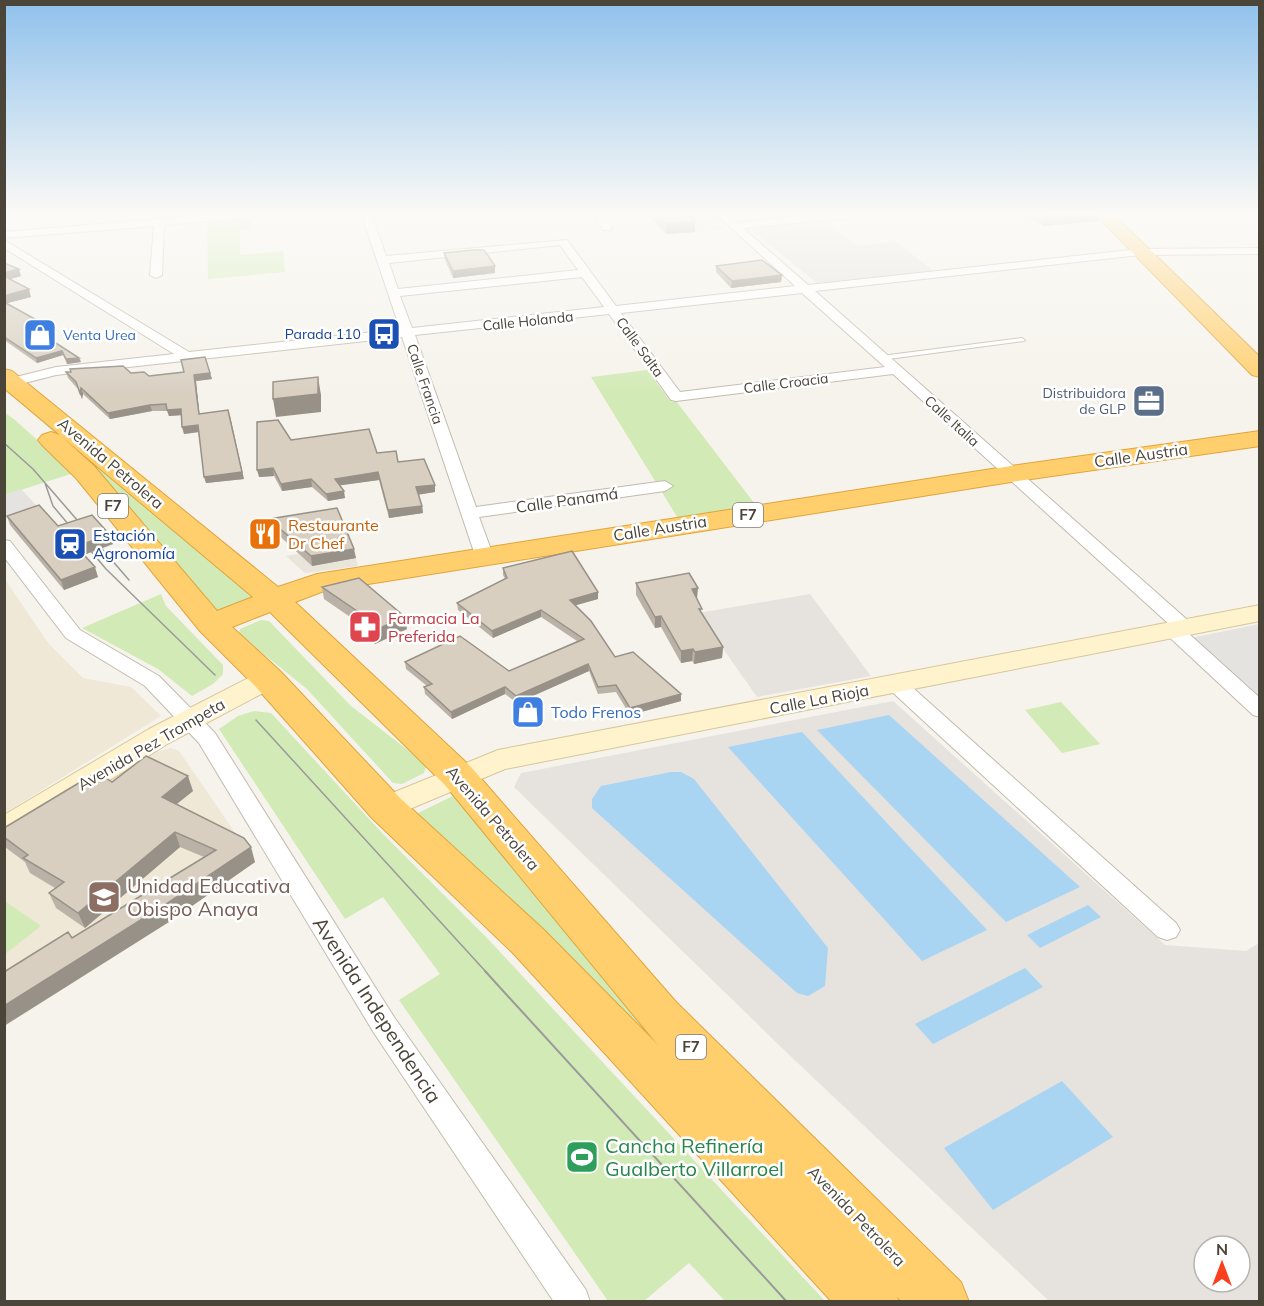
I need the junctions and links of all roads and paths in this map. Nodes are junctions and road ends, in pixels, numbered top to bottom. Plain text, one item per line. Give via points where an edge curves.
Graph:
1 (54, 274) edge
2 (386, 274) edge
3 (576, 274) edge
4 (586, 274) edge
5 (788, 274) edge
6 (940, 274) edge
7 (1170, 274) edge
8 (805, 289) junction
9 (393, 293) junction
10 (614, 311) junction
11 (1211, 314) junction
12 (408, 334) junction
13 (1022, 340) dead end
14 (1260, 355) edge
15 (189, 358) junction
16 (881, 358) junction
17 (895, 370) junction
18 (1260, 370) edge
19 (7, 386) edge
20 (676, 397) joint
21 (1260, 438) edge
22 (1011, 474) junction
23 (665, 486) dead end
24 (469, 513) junction
25 (4, 545) edge
26 (484, 555) junction
27 (274, 599) junction
28 (1260, 613) edge
29 (211, 624) junction
30 (1179, 629) junction
31 (268, 679) junction
32 (896, 684) junction
33 (1260, 710) edge
34 (190, 721) junction
35 (458, 776) junction
36 (386, 808) junction
37 (4, 831) edge
38 (1167, 930) dead end
39 (574, 1302) edge
40 (871, 1302) edge
41 (941, 1302) edge

1 - 15 street
2 - 9 street, Calle Francia
3 - 9 street
4 - 10 street, Calle Salta
5 - 8 street, Calle Italia
6 - 8 street, Calle Holanda
7 - 11 highway
8 - 10 street, Calle Holanda
8 - 16 street, Calle Italia
9 - 12 street, Calle Francia
10 - 12 street, Calle Holanda
10 - 20 street, Calle Salta
11 - 14 highway
11 - 18 highway
12 - 15 street, Calle Holanda
12 - 24 street, Calle Francia
13 - 16 lane
15 - 19 street, Calle Holanda via 56,372
16 - 17 street, Calle Italia
17 - 20 street, Calle Croacia
17 - 22 street, Calle Italia
19 - 27 highway, Avenida Petrolera / F7
19 - 29 highway, Avenida Petrolera / F7 via 85,472
21 - 22 highway, Calle Austria / F7
22 - 26 highway, Calle Austria / F7
22 - 30 street, Calle Italia
23 - 24 street, Calle Panamá
24 - 26 street, Calle Francia
25 - 34 street, Avenida Independencia via 73,634 152,681
26 - 27 highway, Calle Austria / F7 via 317,583
27 - 29 highway, Calle Austria / F7
27 - 35 highway, Avenida Petrolera / F7
28 - 30 street, Calle La Rioja
29 - 31 highway, Avenida Petrolera / F7
30 - 32 street, Calle La Rioja
30 - 33 street, Calle Italia
31 - 34 street, Avenida Pez Trompeta
31 - 36 highway, Avenida Petrolera / F7
32 - 35 street, Calle La Rioja via 498,760
32 - 38 street
34 - 37 street, Avenida Pez Trompeta
34 - 39 street, Avenida Independencia via 207,738 384,1024
35 - 36 street, Calle La Rioja
35 - 41 highway, Avenida Petrolera / F7 via 660,1016
36 - 40 highway, Avenida Petrolera / F7 via 528,941

